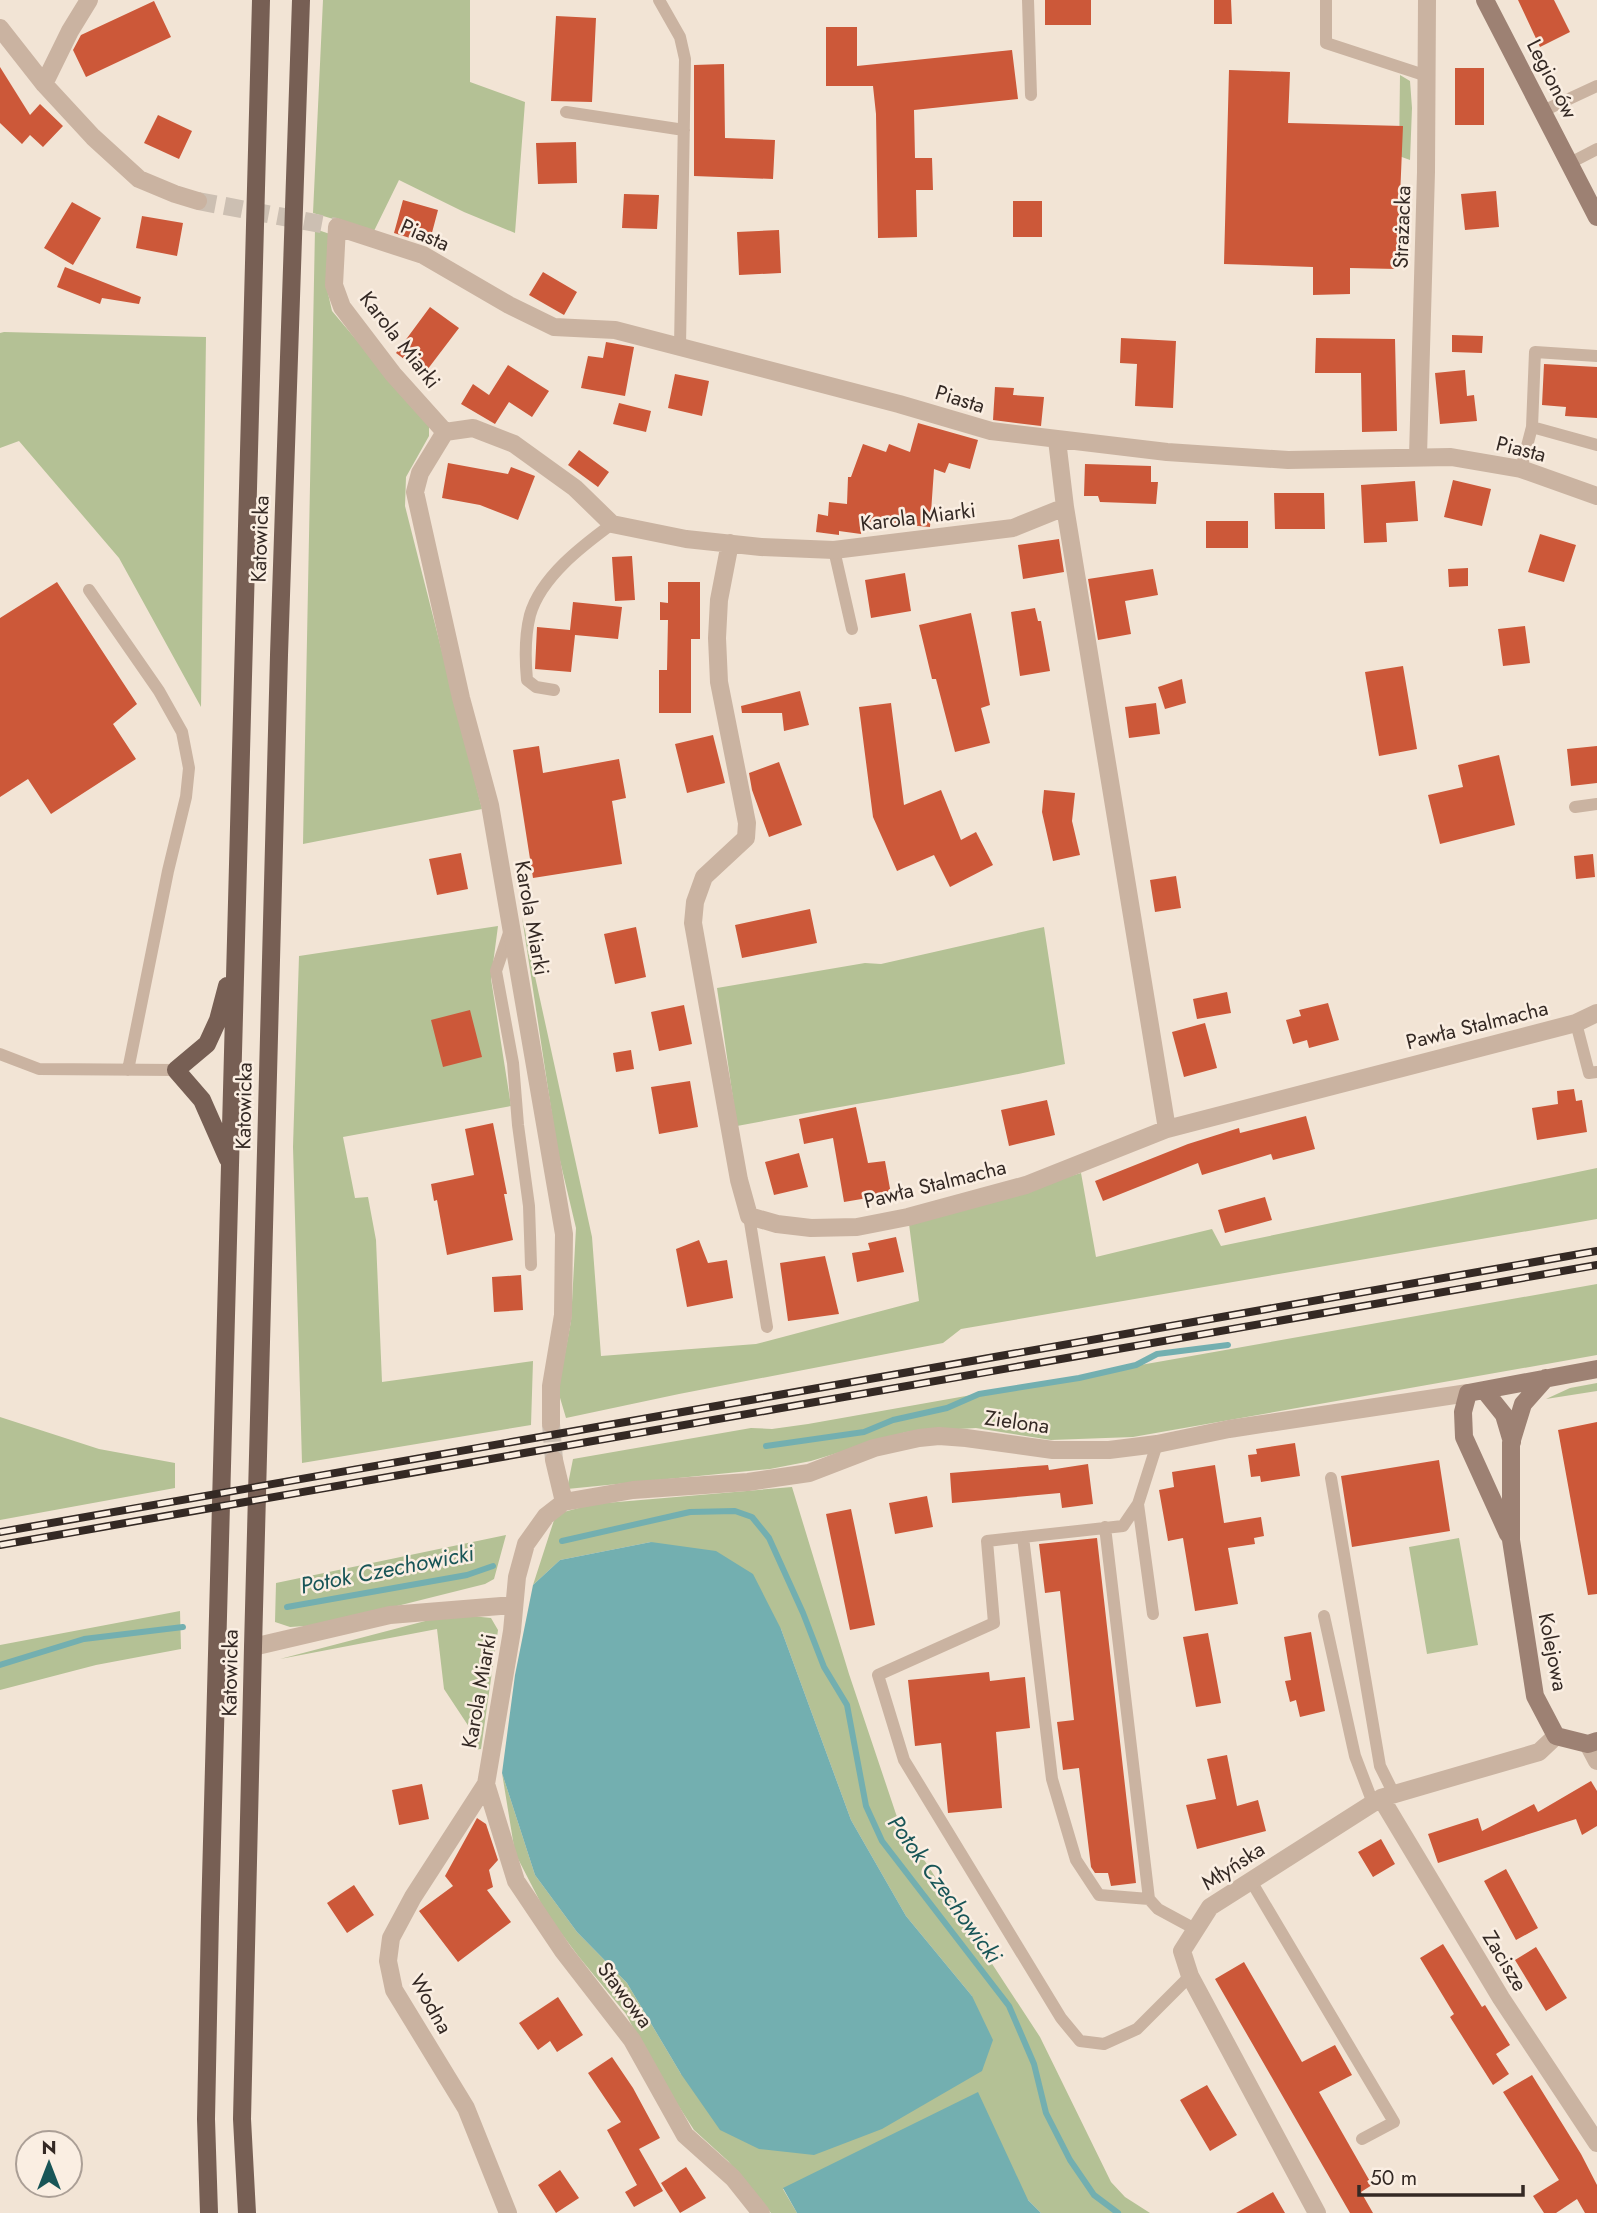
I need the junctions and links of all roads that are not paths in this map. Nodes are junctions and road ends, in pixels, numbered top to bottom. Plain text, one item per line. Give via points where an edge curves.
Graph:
1 (89, 0) edge
2 (261, 0) edge
3 (301, 0) edge
4 (659, 0) edge
5 (1028, 0) edge
6 (1326, 0) edge
7 (1427, 0) edge
8 (1485, 0) edge
9 (0, 28) edge
10 (1427, 76) junction
11 (44, 84) junction
12 (1597, 86) edge
13 (1031, 95) dead end
14 (1543, 111) junction
15 (566, 112) dead end
16 (684, 130) junction
17 (1597, 149) edge
18 (1570, 163) junction
19 (198, 201) tunnel mouth
20 (1597, 217) edge
21 (337, 228) joint
22 (680, 347) junction
23 (1597, 356) edge
24 (1532, 427) junction
25 (445, 432) junction
26 (1057, 440) junction
27 (1597, 445) edge
28 (1418, 456) junction
29 (1521, 469) junction
30 (1597, 496) edge
31 (1065, 507) junction
32 (612, 524) junction
33 (730, 543) junction
34 (834, 550) junction
35 (89, 590) dead end
36 (852, 629) dead end
37 (554, 690) dead end
38 (1597, 804) edge
39 (1575, 807) dead end
40 (510, 929) junction
41 (235, 959) junction
42 (1597, 1013) edge
43 (1576, 1023) junction
44 (0, 1054) edge
45 (128, 1070) junction
46 (176, 1070) junction
47 (1597, 1072) edge
48 (1167, 1129) junction
49 (230, 1164) junction
50 (749, 1216) junction
51 (531, 1265) dead end
52 (767, 1327) dead end
53 (1597, 1369) edge
54 (1546, 1378) junction
55 (1476, 1392) junction
56 (551, 1424) tunnel mouth
57 (1511, 1442) junction
58 (1157, 1444) junction
59 (554, 1460) tunnel mouth
60 (1331, 1478) dead end
61 (564, 1502) junction
62 (1138, 1504) junction
63 (1104, 1527) junction
64 (1023, 1537) junction
65 (1511, 1540) junction
66 (514, 1605) junction
67 (1153, 1614) dead end
68 (1324, 1616) dead end
69 (253, 1647) junction
70 (1556, 1736) junction
71 (1592, 1743) edge
72 (1597, 1761) edge
73 (486, 1784) junction
74 (1382, 1798) junction
75 (1251, 1881) junction
76 (1150, 1899) junction
77 (1195, 1929) junction
78 (1190, 1976) junction
79 (1362, 2139) dead end
80 (1597, 2143) edge
81 (209, 2213) edge
82 (247, 2213) edge
83 (508, 2213) edge
84 (761, 2213) edge
85 (1317, 2213) edge

1 - 11 street
2 - 41 main road, Katowicka
3 - 69 main road, Katowicka
4 - 16 lane via 680,37 685,59
5 - 13 lane
6 - 10 lane via 1326,43
7 - 10 street, Strażacka
8 - 14 street, Legionów
9 - 11 street
10 - 28 street, Strażacka
11 - 19 street via 139,179
12 - 14 lane
14 - 18 street, Legionów
15 - 16 lane
16 - 22 lane
17 - 18 lane
18 - 20 street, Legionów
21 - 22 street, Piasta via 423,255 554,327 615,330
21 - 25 street, Karola Miarki via 334,285 342,307
22 - 26 street, Piasta via 990,431
23 - 24 lane via 1535,352
24 - 27 lane
24 - 29 lane
25 - 32 street via 473,428 514,444 575,488
25 - 40 street, Karola Miarki via 420,473 415,492 489,805
26 - 28 street, Piasta via 1288,460
26 - 31 street
28 - 29 street, Piasta
29 - 30 street, Piasta
31 - 34 street, Karola Miarki via 1013,528
31 - 48 street
32 - 33 street, Karola Miarki
32 - 37 lane via 576,550 549,581 531,614 527,680
33 - 34 street, Karola Miarki
33 - 50 street via 719,600 719,682 747,823 746,838 704,877 693,923
34 - 36 lane
35 - 45 lane via 159,691 182,732 189,768
38 - 39 lane
40 - 51 lane via 496,971 513,1063
40 - 56 street, Karola Miarki via 564,1234 563,1315 551,1386
41 - 46 main road via 207,1044
41 - 49 main road, Katowicka
42 - 43 street, Pawła Stalmacha
43 - 47 lane via 1590,1073
43 - 48 street, Pawła Stalmacha
44 - 45 lane via 39,1069
45 - 46 lane
46 - 49 main road via 202,1100
48 - 50 street, Pawła Stalmacha via 1026,1185 908,1217 857,1227 811,1228
49 - 81 main road, Katowicka via 206,2079
50 - 52 lane
53 - 54 street
54 - 55 street
54 - 57 street, Kolejowa via 1523,1404
55 - 57 street, Kolejowa via 1504,1415
55 - 58 street, Zielona
55 - 65 street, Kolejowa via 1463,1412 1464,1437
57 - 65 street, Kolejowa
58 - 61 street, Zielona via 1053,1451 939,1436 874,1448 809,1474 633,1490
58 - 62 lane
59 - 61 street
60 - 74 lane
61 - 66 street, Karola Miarki via 546,1516 526,1544
62 - 63 lane via 1123,1526
62 - 67 lane
63 - 64 lane
63 - 76 lane
64 - 76 lane via 1052,1780 1076,1860 1099,1895
64 - 78 lane via 987,1541 994,1623 878,1675 904,1760 1061,2018 1080,2041 1104,2044 1137,2029
65 - 70 street, Kolejowa via 1535,1696
66 - 69 street, Karola Miarki via 390,1615
66 - 73 street, Karola Miarki
68 - 74 lane via 1355,1756
69 - 82 main road, Katowicka via 242,2119
70 - 71 street
70 - 74 street, Młyńska via 1539,1752
71 - 72 street
73 - 83 street, Wodna via 402,1917 391,1938 388,1961 394,1990 466,2108
73 - 84 street, Stawowa via 516,1881 632,2040 685,2136 733,2178
74 - 75 street, Młyńska
74 - 80 street, Zacisze via 1501,1998
75 - 77 street, Młyńska via 1210,1907
75 - 79 lane via 1394,2122
76 - 77 lane via 1158,1909
77 - 78 street, Młyńska via 1182,1951
78 - 85 street, Młyńska

